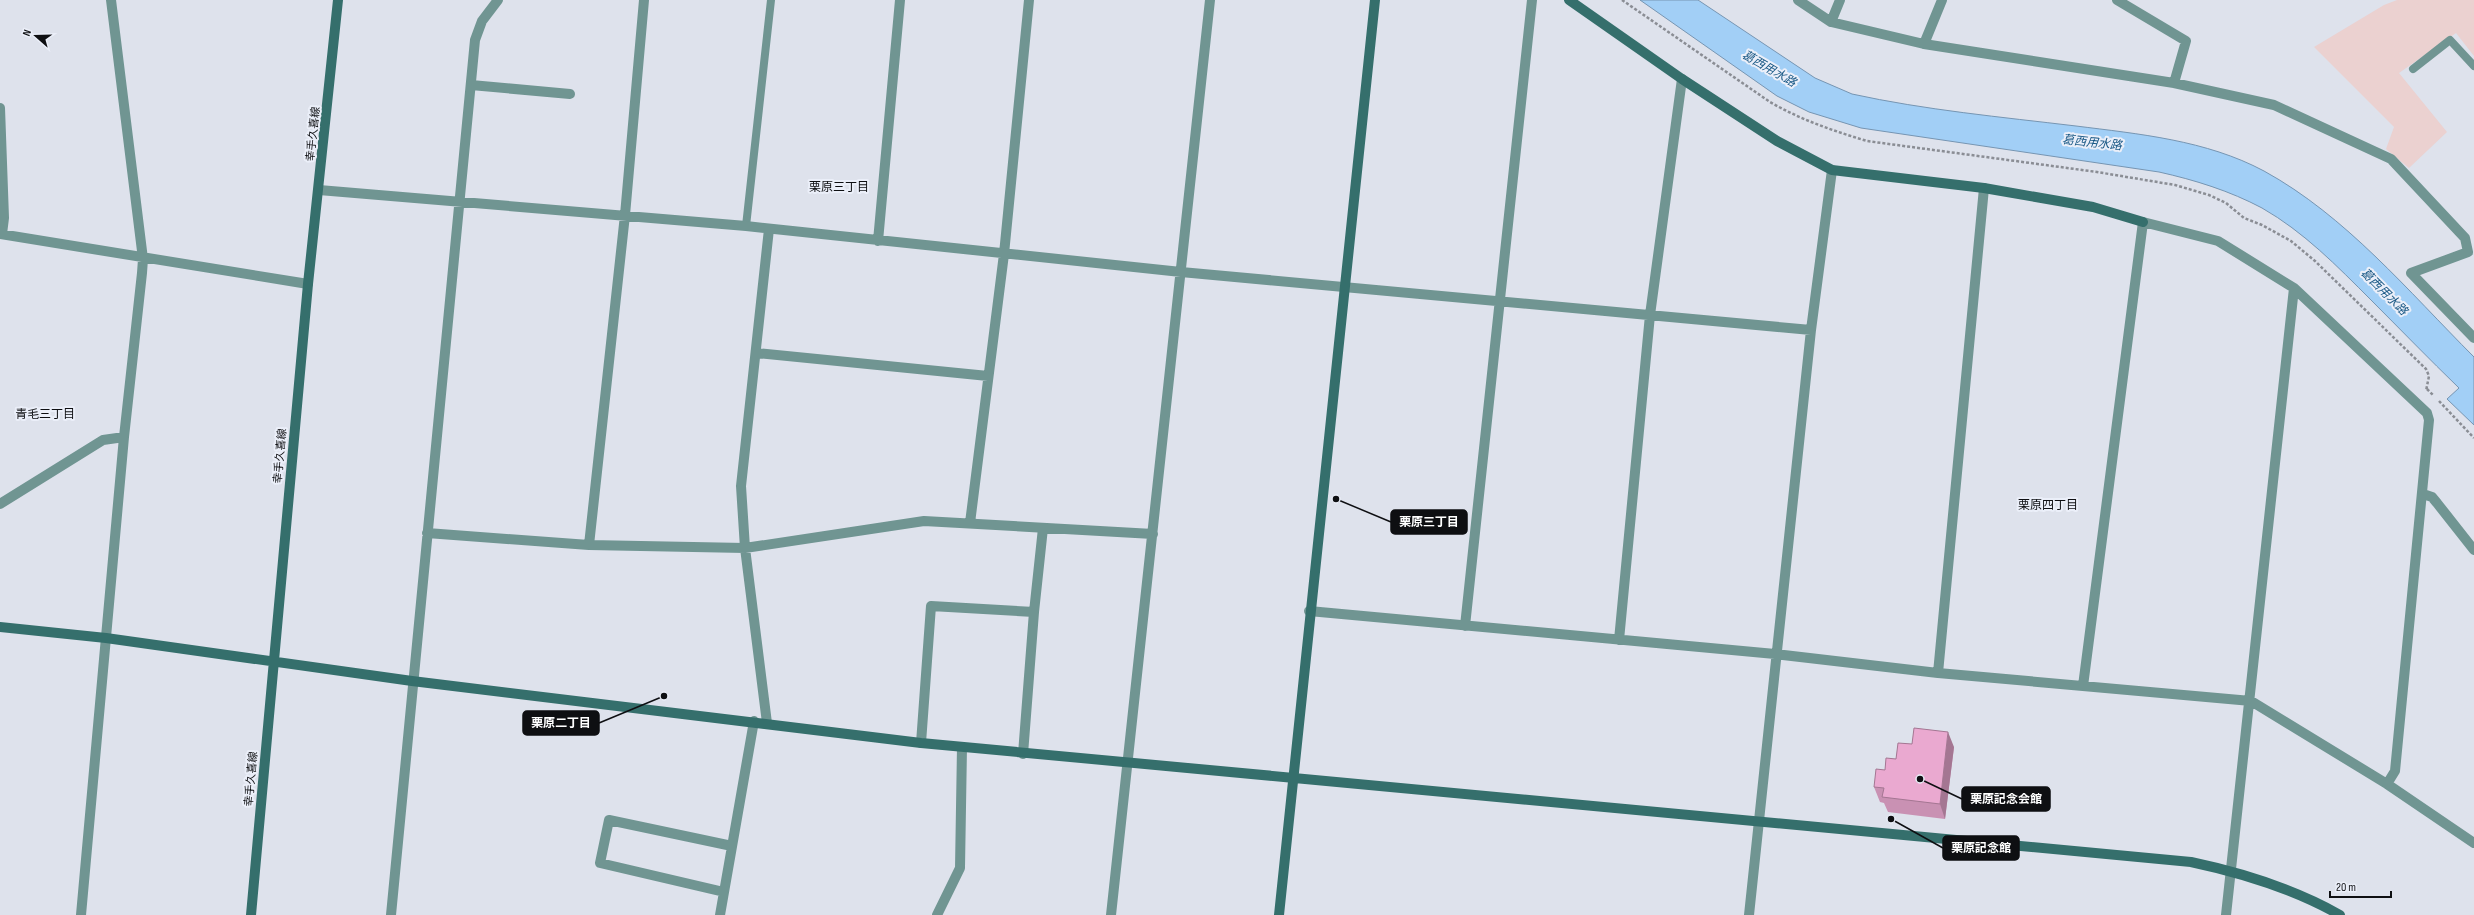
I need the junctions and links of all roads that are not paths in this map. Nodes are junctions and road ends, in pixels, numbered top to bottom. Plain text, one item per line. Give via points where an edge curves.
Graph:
1 (111, 0) edge
2 (338, 0) edge
3 (498, 0) edge
4 (644, 0) edge
5 (771, 0) edge
6 (900, 0) edge
7 (1029, 0) edge
8 (1210, 0) edge
9 (1375, 0) edge
10 (1532, 0) edge
11 (1569, 0) edge
12 (1798, 0) edge
13 (1840, 0) edge
14 (1942, 0) edge
15 (2117, 0) edge
16 (1831, 22) junction
17 (1924, 44) junction
18 (2474, 66) edge
19 (2413, 69) dead end
20 (1682, 79) junction
21 (2174, 83) junction
22 (471, 85) junction
23 (570, 94) dead end
24 (0, 108) edge
25 (1832, 170) junction
26 (1984, 188) junction
27 (319, 190) junction
28 (459, 200) junction
29 (625, 215) junction
30 (2143, 222) junction
31 (746, 226) junction
32 (769, 229) junction
33 (1, 234) edge
34 (2470, 236) edge
35 (878, 241) junction
36 (1004, 254) junction
37 (142, 259) junction
38 (1181, 272) junction
39 (308, 284) junction
40 (1346, 287) junction
41 (2294, 288) junction
42 (1498, 301) junction
43 (1650, 315) junction
44 (1811, 330) junction
45 (2474, 338) edge
46 (757, 353) junction
47 (988, 376) junction
48 (124, 437) junction
49 (2423, 494) junction
50 (0, 504) edge
51 (970, 523) junction
52 (1043, 528) junction
53 (427, 533) junction
54 (1153, 534) junction
55 (589, 545) junction
56 (745, 548) junction
57 (2474, 550) edge
58 (1310, 611) junction
59 (1034, 612) junction
60 (1465, 626) junction
61 (0, 627) edge
62 (106, 638) junction
63 (1620, 640) junction
64 (1775, 654) junction
65 (273, 662) junction
66 (1938, 673) junction
67 (412, 681) junction
68 (2083, 686) junction
69 (2251, 701) junction
70 (754, 721) junction
71 (768, 723) junction
72 (921, 743) junction
73 (962, 747) junction
74 (1023, 754) junction
75 (1128, 764) junction
76 (1292, 777) junction
77 (2387, 784) junction
78 (1758, 821) junction
79 (2474, 843) edge
80 (732, 846) junction
81 (2231, 870) junction
82 (724, 892) junction
83 (81, 915) edge
84 (251, 915) edge
85 (391, 915) edge
86 (720, 915) edge
87 (937, 915) edge
88 (1111, 915) edge
89 (1279, 915) edge
90 (1749, 915) edge
91 (2226, 915) edge
92 (2340, 915) edge

1 - 37 street
2 - 27 street, 幸手久喜線
3 - 22 street via 477,30
4 - 29 street
5 - 31 lane
6 - 35 street
7 - 36 street
8 - 38 street
9 - 40 street
10 - 42 street
11 - 20 street
12 - 16 street
13 - 16 street
14 - 17 street
15 - 21 street via 2186,41
16 - 17 street
17 - 21 street
18 - 19 lane via 2450,40
20 - 25 street via 1777,141
20 - 43 street
21 - 34 street via 2274,105 2391,159
22 - 23 street
22 - 28 street
24 - 33 street
25 - 26 street
25 - 44 street
26 - 30 street via 2093,207
26 - 66 street
27 - 28 street
27 - 39 street, 幸手久喜線
28 - 29 street
28 - 53 street
29 - 31 street
29 - 55 street
30 - 41 street via 2218,241
30 - 68 street
31 - 32 street
32 - 35 street
32 - 46 street
33 - 37 street
34 - 45 street via 2468,252 2411,273
35 - 36 street
36 - 38 street
36 - 47 street
37 - 39 street
37 - 48 street
38 - 40 street
38 - 54 street
39 - 65 street, 幸手久喜線
40 - 42 street
40 - 58 street
41 - 49 street via 2428,413
41 - 69 street
42 - 43 street
42 - 60 street
43 - 44 street
43 - 63 street
44 - 64 street
46 - 47 street
46 - 56 street via 741,486
47 - 51 street
48 - 50 street via 103,440
48 - 62 street
49 - 57 street via 2432,497
49 - 77 street via 2395,771
51 - 52 street
51 - 56 street via 924,521
52 - 54 street
52 - 59 street
53 - 55 street
53 - 67 street
54 - 75 street
55 - 56 street
56 - 71 street
58 - 60 street
58 - 76 street
59 - 72 street via 931,606
59 - 74 street
60 - 63 street
61 - 62 street
62 - 65 street
62 - 83 street
63 - 64 street
64 - 66 street
64 - 78 street
65 - 67 street
65 - 84 street, 幸手久喜線
66 - 68 street
67 - 70 street
67 - 85 street
68 - 69 street
69 - 77 street
69 - 81 street
70 - 71 street
70 - 80 street
71 - 72 street
72 - 73 street
73 - 74 street
73 - 87 street via 960,868
74 - 75 street
75 - 76 street
75 - 88 street
76 - 78 street
76 - 89 street
77 - 79 street
78 - 81 street via 2191,862
78 - 90 street
80 - 82 street
80 - 82 street via 609,820 600,863
81 - 91 street
81 - 92 street via 2282,888
82 - 86 street

